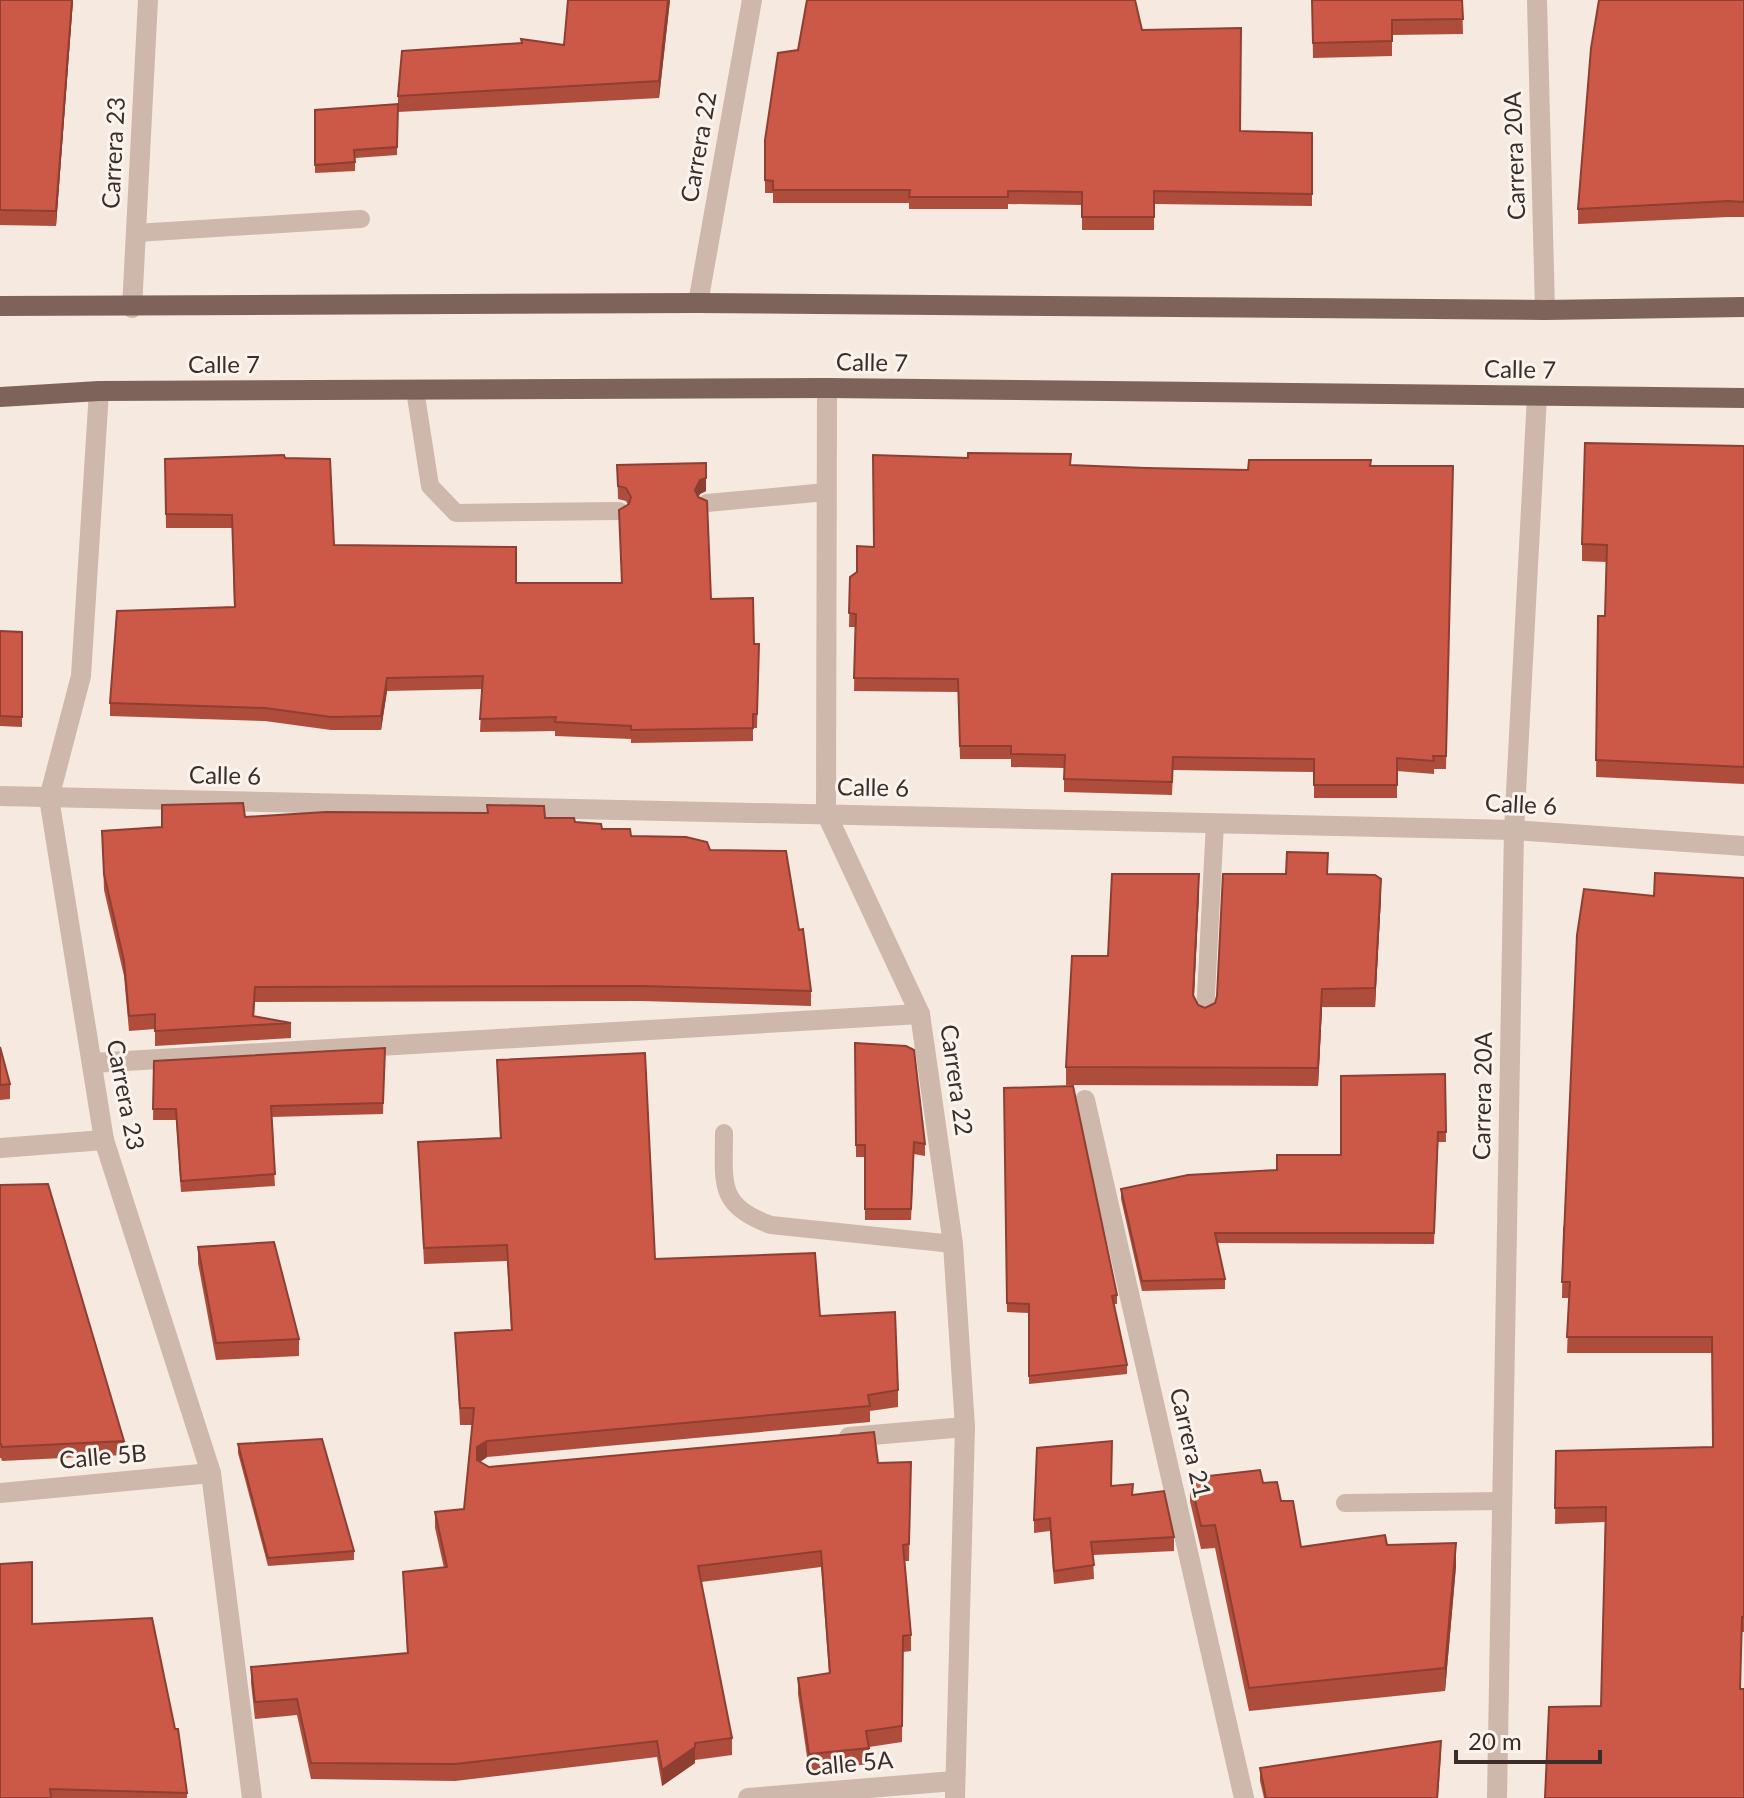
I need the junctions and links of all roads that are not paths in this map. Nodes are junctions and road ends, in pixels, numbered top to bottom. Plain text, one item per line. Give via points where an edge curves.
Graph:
1 (148, 0) edge
2 (752, 0) edge
3 (1537, 0) edge
4 (361, 219) dead end
5 (136, 233) junction
6 (698, 303) junction
7 (0, 306) edge
8 (1744, 307) edge
9 (132, 308) junction
10 (1545, 310) junction
11 (827, 388) junction
12 (415, 390) junction
13 (99, 391) junction
14 (1537, 396) junction
15 (0, 397) edge
16 (1744, 398) edge
17 (826, 492) junction
18 (707, 503) edge
19 (619, 511) edge
20 (0, 796) edge
21 (49, 798) junction
22 (826, 813) junction
23 (1215, 823) junction
24 (1514, 830) junction
25 (1744, 846) edge
26 (920, 1014) junction
27 (1205, 1014) edge
28 (92, 1063) junction
29 (1085, 1100) dead end
30 (724, 1133) dead end
31 (104, 1140) junction
32 (0, 1148) edge
33 (953, 1244) junction
34 (965, 1427) junction
35 (821, 1440) edge
36 (211, 1473) junction
37 (0, 1493) edge
38 (1502, 1501) junction
39 (1345, 1503) dead end
40 (954, 1790) edge
41 (252, 1798) edge
42 (748, 1798) edge
43 (1244, 1798) edge
44 (1497, 1798) edge

1 - 5 street, Carrera 23
2 - 6 street, Carrera 22
3 - 10 street, Carrera 20A
4 - 5 lane
5 - 9 street, Carrera 23
6 - 9 main road
6 - 10 main road
7 - 9 main road
8 - 10 main road
11 - 12 main road, Calle 7
11 - 14 main road, Calle 7
11 - 17 street, Carrera 22
12 - 13 main road, Calle 7
12 - 19 lane via 430,486 456,513
13 - 15 main road, Calle 7
13 - 21 street, Carrera 23 via 81,676
14 - 16 main road, Calle 7
14 - 24 street, Carrera 20A
17 - 18 lane
17 - 22 street, Carrera 22
20 - 21 street, Calle 6
21 - 22 street, Calle 6
21 - 28 street, Carrera 23
22 - 23 street, Calle 6
22 - 26 street, Carrera 22
23 - 24 street, Calle 6
23 - 27 lane
24 - 25 street, Calle 6
24 - 38 street, Carrera 20A
26 - 28 street
26 - 33 street, Carrera 22
28 - 31 street, Carrera 23
29 - 43 street, Carrera 21
30 - 33 lane via 724,1187 742,1215 771,1225
31 - 32 street
31 - 36 street, Carrera 23
33 - 34 street, Carrera 22
34 - 35 street
34 - 40 street, Carrera 22
36 - 37 street, Calle 5B
36 - 41 street, Carrera 23
38 - 39 lane
38 - 44 street, Carrera 20A
40 - 42 street, Calle 5A

